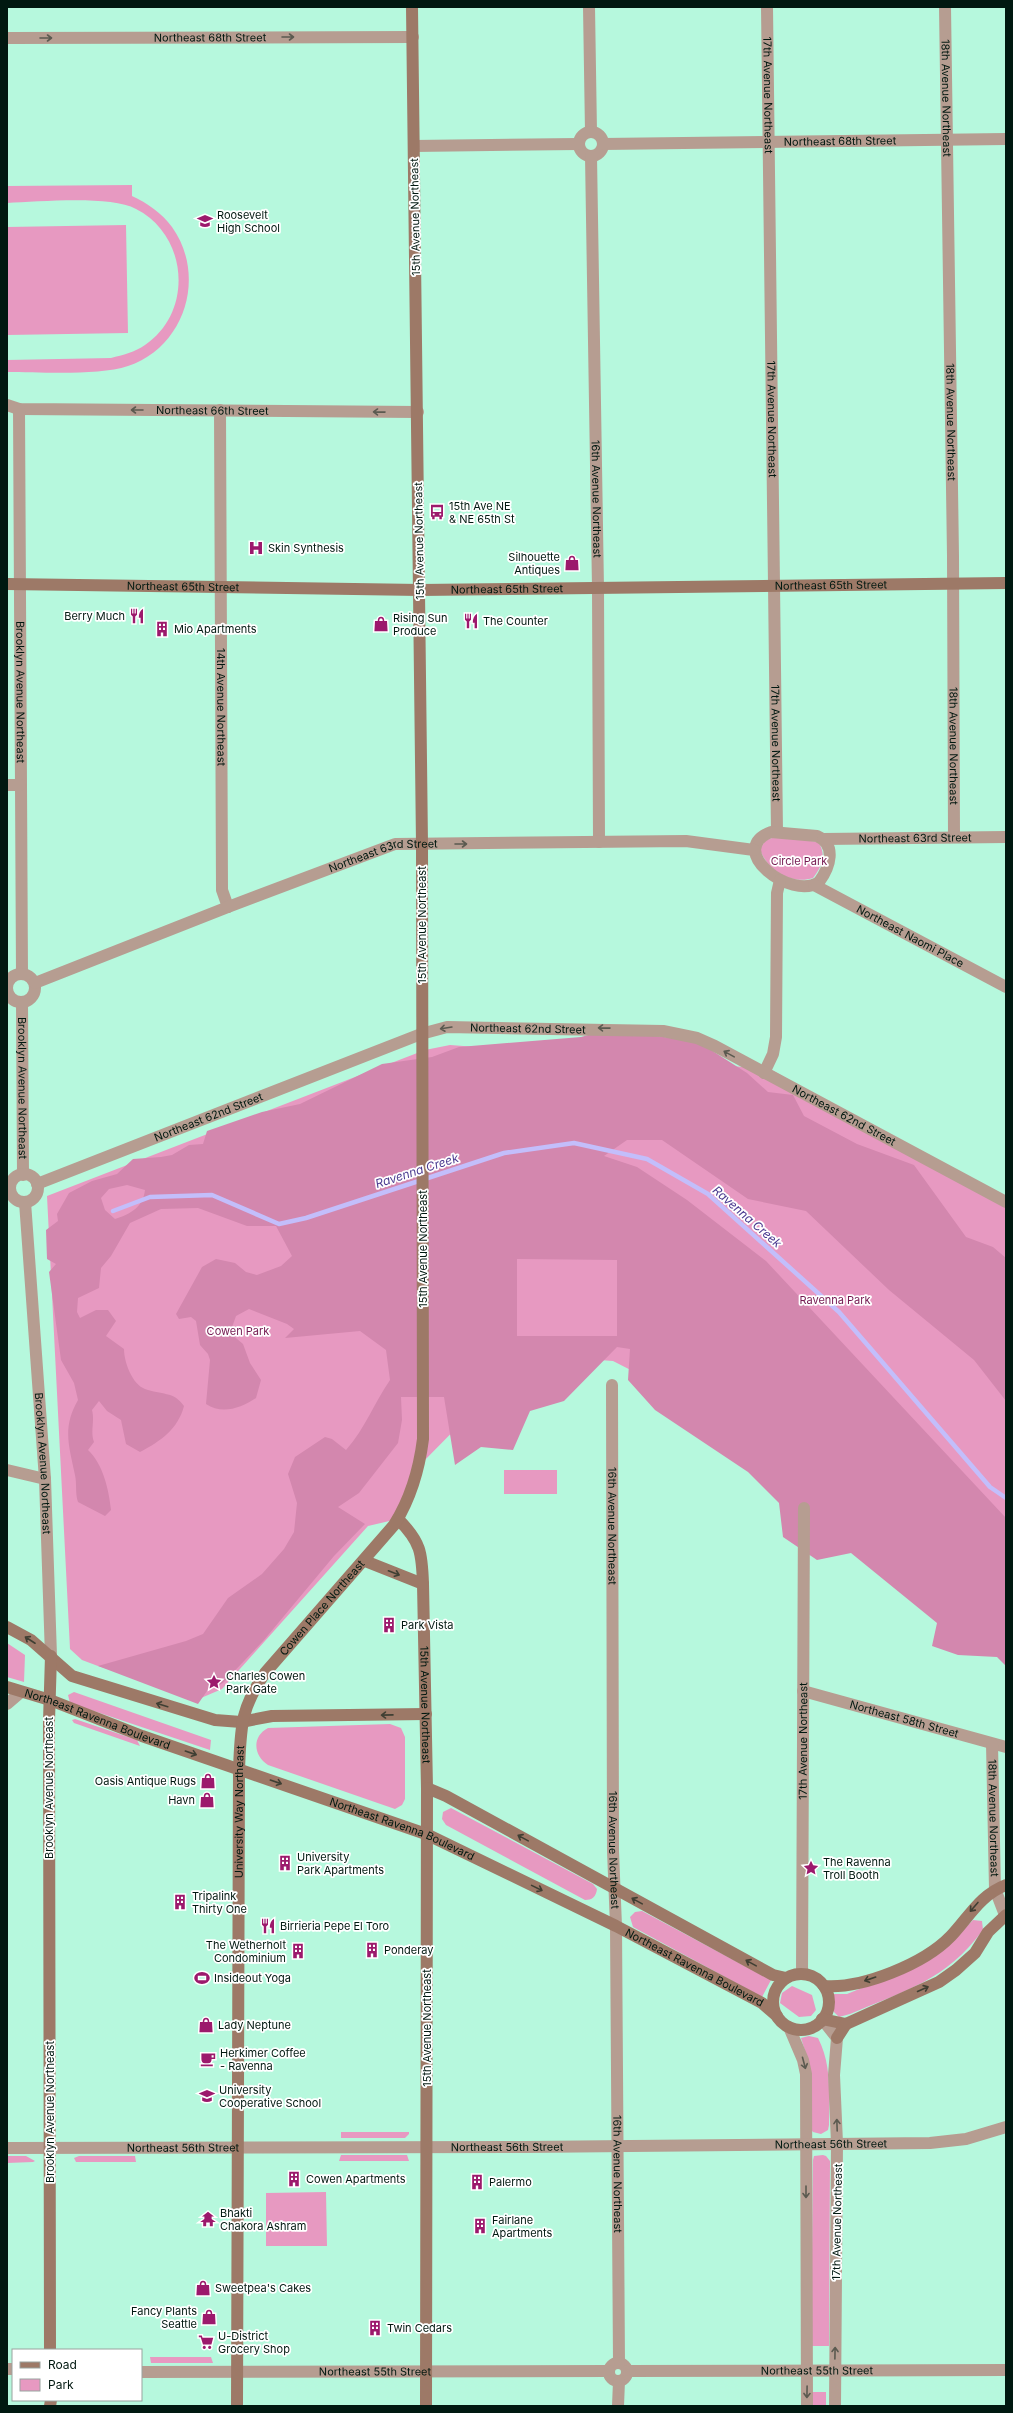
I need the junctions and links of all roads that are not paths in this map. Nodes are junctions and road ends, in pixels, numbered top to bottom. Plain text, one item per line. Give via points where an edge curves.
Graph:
1 (412, 7) edge
2 (589, 7) edge
3 (767, 7) edge
4 (945, 7) edge
5 (413, 37) junction
6 (7, 38) edge
7 (591, 132) junction
8 (947, 140) junction
9 (1006, 140) edge
10 (769, 142) junction
11 (578, 144) junction
12 (603, 144) junction
13 (414, 146) junction
14 (591, 156) junction
15 (7, 405) edge
16 (19, 409) junction
17 (220, 410) junction
18 (418, 412) junction
19 (1006, 583) edge
20 (7, 584) edge
21 (953, 584) junction
22 (21, 585) junction
23 (776, 587) junction
24 (221, 588) junction
25 (598, 588) junction
26 (420, 590) junction
27 (20, 784) junction
28 (7, 785) edge
29 (777, 832) junction
30 (954, 837) junction
31 (1006, 837) edge
32 (824, 839) junction
33 (599, 842) junction
34 (422, 844) junction
35 (754, 850) junction
36 (780, 880) junction
37 (814, 885) junction
38 (228, 907) junction
39 (22, 974) junction
40 (35, 983) junction
41 (1006, 987) edge
42 (7, 989) edge
43 (22, 1002) junction
44 (421, 1034) junction
45 (764, 1073) junction
46 (23, 1174) junction
47 (37, 1184) junction
48 (9, 1189) edge
49 (25, 1202) junction
50 (1006, 1202) edge
51 (612, 1386) dead end
52 (7, 1470) edge
53 (45, 1479) junction
54 (804, 1508) dead end
55 (398, 1519) junction
56 (365, 1561) junction
57 (423, 1584) junction
58 (7, 1627) edge
59 (51, 1656) junction
60 (7, 1687) edge
61 (803, 1691) junction
62 (21, 1692) junction
63 (50, 1700) junction
64 (7, 1704) edge
65 (426, 1714) junction
66 (241, 1722) junction
67 (992, 1744) junction
68 (1006, 1747) edge
69 (239, 1769) junction
70 (427, 1788) junction
71 (426, 1834) junction
72 (1001, 1887) edge
73 (614, 1888) junction
74 (1006, 1915) edge
75 (616, 1926) junction
76 (802, 1974) junction
77 (786, 1978) junction
78 (824, 1986) junction
79 (777, 2016) junction
80 (822, 2020) junction
81 (846, 2024) junction
82 (789, 2027) junction
83 (837, 2038) junction
84 (1006, 2127) edge
85 (837, 2143) junction
86 (806, 2144) junction
87 (617, 2145) junction
88 (238, 2146) junction
89 (428, 2146) junction
90 (50, 2147) junction
91 (7, 2148) edge
92 (50, 2349) edge
93 (623, 2367) junction
94 (1006, 2370) edge
95 (609, 2371) junction
96 (142, 2372) edge
97 (237, 2372) junction
98 (807, 2372) junction
99 (835, 2372) junction
100 (426, 2373) junction
101 (618, 2381) junction
102 (237, 2406) edge
103 (426, 2406) edge
104 (618, 2406) edge
105 (807, 2406) edge
106 (835, 2406) edge

1 - 5 main road, 15th Avenue Northeast
2 - 7 street
3 - 10 street, 17th Avenue Northeast
4 - 8 street, 18th Avenue Northeast
6 -> 5 street, Northeast 68th Street
5 - 13 main road, 15th Avenue Northeast
7 - 11 street via 583,135
7 - 12 street via 598,135
8 - 9 street, Northeast 68th Street
8 - 10 street, Northeast 68th Street
8 - 21 street, 18th Avenue Northeast
10 - 12 street, Northeast 68th Street
10 - 23 street, 17th Avenue Northeast
11 - 13 street
11 - 14 street via 581,152
12 - 14 street via 599,154
13 - 18 main road, 15th Avenue Northeast
14 - 25 street, 16th Avenue Northeast
15 - 16 street, Northeast 66th Street
17 -> 16 street, Northeast 66th Street
16 - 22 street, Brooklyn Avenue Northeast
18 -> 17 street, Northeast 66th Street
17 - 24 street, 14th Avenue Northeast
18 - 26 main road, 15th Avenue Northeast
19 - 21 main road, Northeast 65th Street
20 - 22 main road, Northeast 65th Street
21 - 23 main road, Northeast 65th Street
21 - 30 street, 18th Avenue Northeast
22 - 24 main road, Northeast 65th Street
22 - 27 street, Brooklyn Avenue Northeast
23 - 25 main road, Northeast 65th Street
23 - 29 street, 17th Avenue Northeast
24 - 26 main road, Northeast 65th Street
24 - 38 street, 14th Avenue Northeast via 222,890
25 - 26 main road, Northeast 65th Street
25 - 33 street, 16th Avenue Northeast
26 - 34 main road, 15th Avenue Northeast
27 - 28 street
27 - 39 street, Brooklyn Avenue Northeast
29 - 32 street
29 - 35 street via 761,837
30 - 31 street, Northeast 63rd Street
30 - 32 street, Northeast 63rd Street
32 - 37 street via 830,851 830,858 822,878
34 -> 33 street, Northeast 63rd Street
33 - 35 street, Northeast 63rd Street via 686,841
34 - 38 street, Northeast 63rd Street via 395,844
34 - 44 main road, 15th Avenue Northeast
35 - 36 street via 758,861
36 - 37 street via 797,886
36 - 45 street via 777,893 776,1037 773,1054
37 - 41 street, Northeast Naomi Place
38 - 40 street, Northeast 63rd Street
39 - 40 street via 29,976
39 - 42 street via 12,978
40 - 43 street via 33,996
42 - 43 street via 12,999
43 - 46 street, Brooklyn Avenue Northeast
45 -> 44 street, Northeast 62nd Street via 697,1038 663,1031 447,1027
44 - 47 street, Northeast 62nd Street
44 - 55 main road, 15th Avenue Northeast via 423,1412 419,1466 409,1499
45 - 50 street, Northeast 62nd Street
46 - 47 street via 34,1178
46 - 48 street via 14,1179
47 - 49 street via 36,1196
48 - 49 street via 16,1200
49 - 53 street, Brooklyn Avenue Northeast
51 - 73 street, 16th Avenue Northeast
52 - 53 street
53 - 59 street, Brooklyn Avenue Northeast
54 - 61 street, 17th Avenue Northeast
55 - 56 main road, Cowen Place Northeast
55 - 57 main road, 15th Avenue Northeast via 418,1543 422,1556
56 -> 57 main road
56 - 66 main road, Cowen Place Northeast via 265,1673 250,1694
57 - 65 main road, 15th Avenue Northeast
59 -> 58 main road via 31,1640
59 - 63 main road, Brooklyn Avenue Northeast
66 -> 59 main road via 200,1717 89,1683 66,1673
60 - 62 main road, Northeast Ravenna Boulevard
61 - 67 street, Northeast 58th Street
61 - 76 street, 17th Avenue Northeast
62 - 63 main road, Northeast Ravenna Boulevard
62 - 64 street
63 -> 69 main road, Northeast Ravenna Boulevard via 142,1736
63 - 90 main road, Brooklyn Avenue Northeast
65 -> 66 main road via 272,1716
65 - 70 main road, 15th Avenue Northeast
66 - 69 main road, University Way Northeast
67 - 68 street, Northeast 58th Street
67 - 72 street, 18th Avenue Northeast
69 -> 71 main road, Northeast Ravenna Boulevard
69 - 88 main road, University Way Northeast
70 - 71 main road, 15th Avenue Northeast
73 -> 70 main road via 439,1792
71 -> 75 main road, Northeast Ravenna Boulevard
71 - 89 main road, 15th Avenue Northeast
72 - 74 street, 18th Avenue Northeast
72 -> 78 main road via 979,1902 951,1936 932,1952 857,1984
73 - 75 street, 16th Avenue Northeast
77 -> 73 main road via 773,1975
81 -> 74 main road via 939,1982 975,1953 988,1932
75 - 79 main road, Northeast Ravenna Boulevard via 762,2003
75 - 87 street, 16th Avenue Northeast
76 - 77 main road
76 - 78 main road via 811,1976
77 - 79 main road via 774,1993 773,2006
78 - 80 main road via 829,1999
79 - 82 main road
80 - 81 main road
80 - 82 main road via 804,2030
80 - 83 street
81 - 83 main road
82 -> 86 street via 806,2074
85 -> 83 street, 17th Avenue Northeast via 834,2075
84 - 85 street, Northeast 56th Street via 948,2142
85 - 86 street, Northeast 56th Street
99 -> 85 street, 17th Avenue Northeast
86 - 87 street, Northeast 56th Street
86 -> 98 street
87 - 89 street, Northeast 56th Street
87 - 93 street, 16th Avenue Northeast
88 - 89 street, Northeast 56th Street
88 - 90 street, Northeast 56th Street
88 - 97 main road, University Way Northeast
89 - 100 main road, 15th Avenue Northeast
90 - 91 street, Northeast 56th Street
90 - 92 main road, Brooklyn Avenue Northeast
93 - 95 street via 611,2366
93 - 98 street, Northeast 55th Street
93 - 101 street via 626,2377
94 - 99 street, Northeast 55th Street
95 - 100 street, Northeast 55th Street
95 - 101 street via 611,2377
96 - 97 street, Northeast 55th Street
97 - 100 street, Northeast 55th Street
97 - 102 main road, University Way Northeast
98 - 99 street, Northeast 55th Street
98 -> 105 street
99 - 106 street, 17th Avenue Northeast
100 - 103 main road, 15th Avenue Northeast
101 - 104 street

